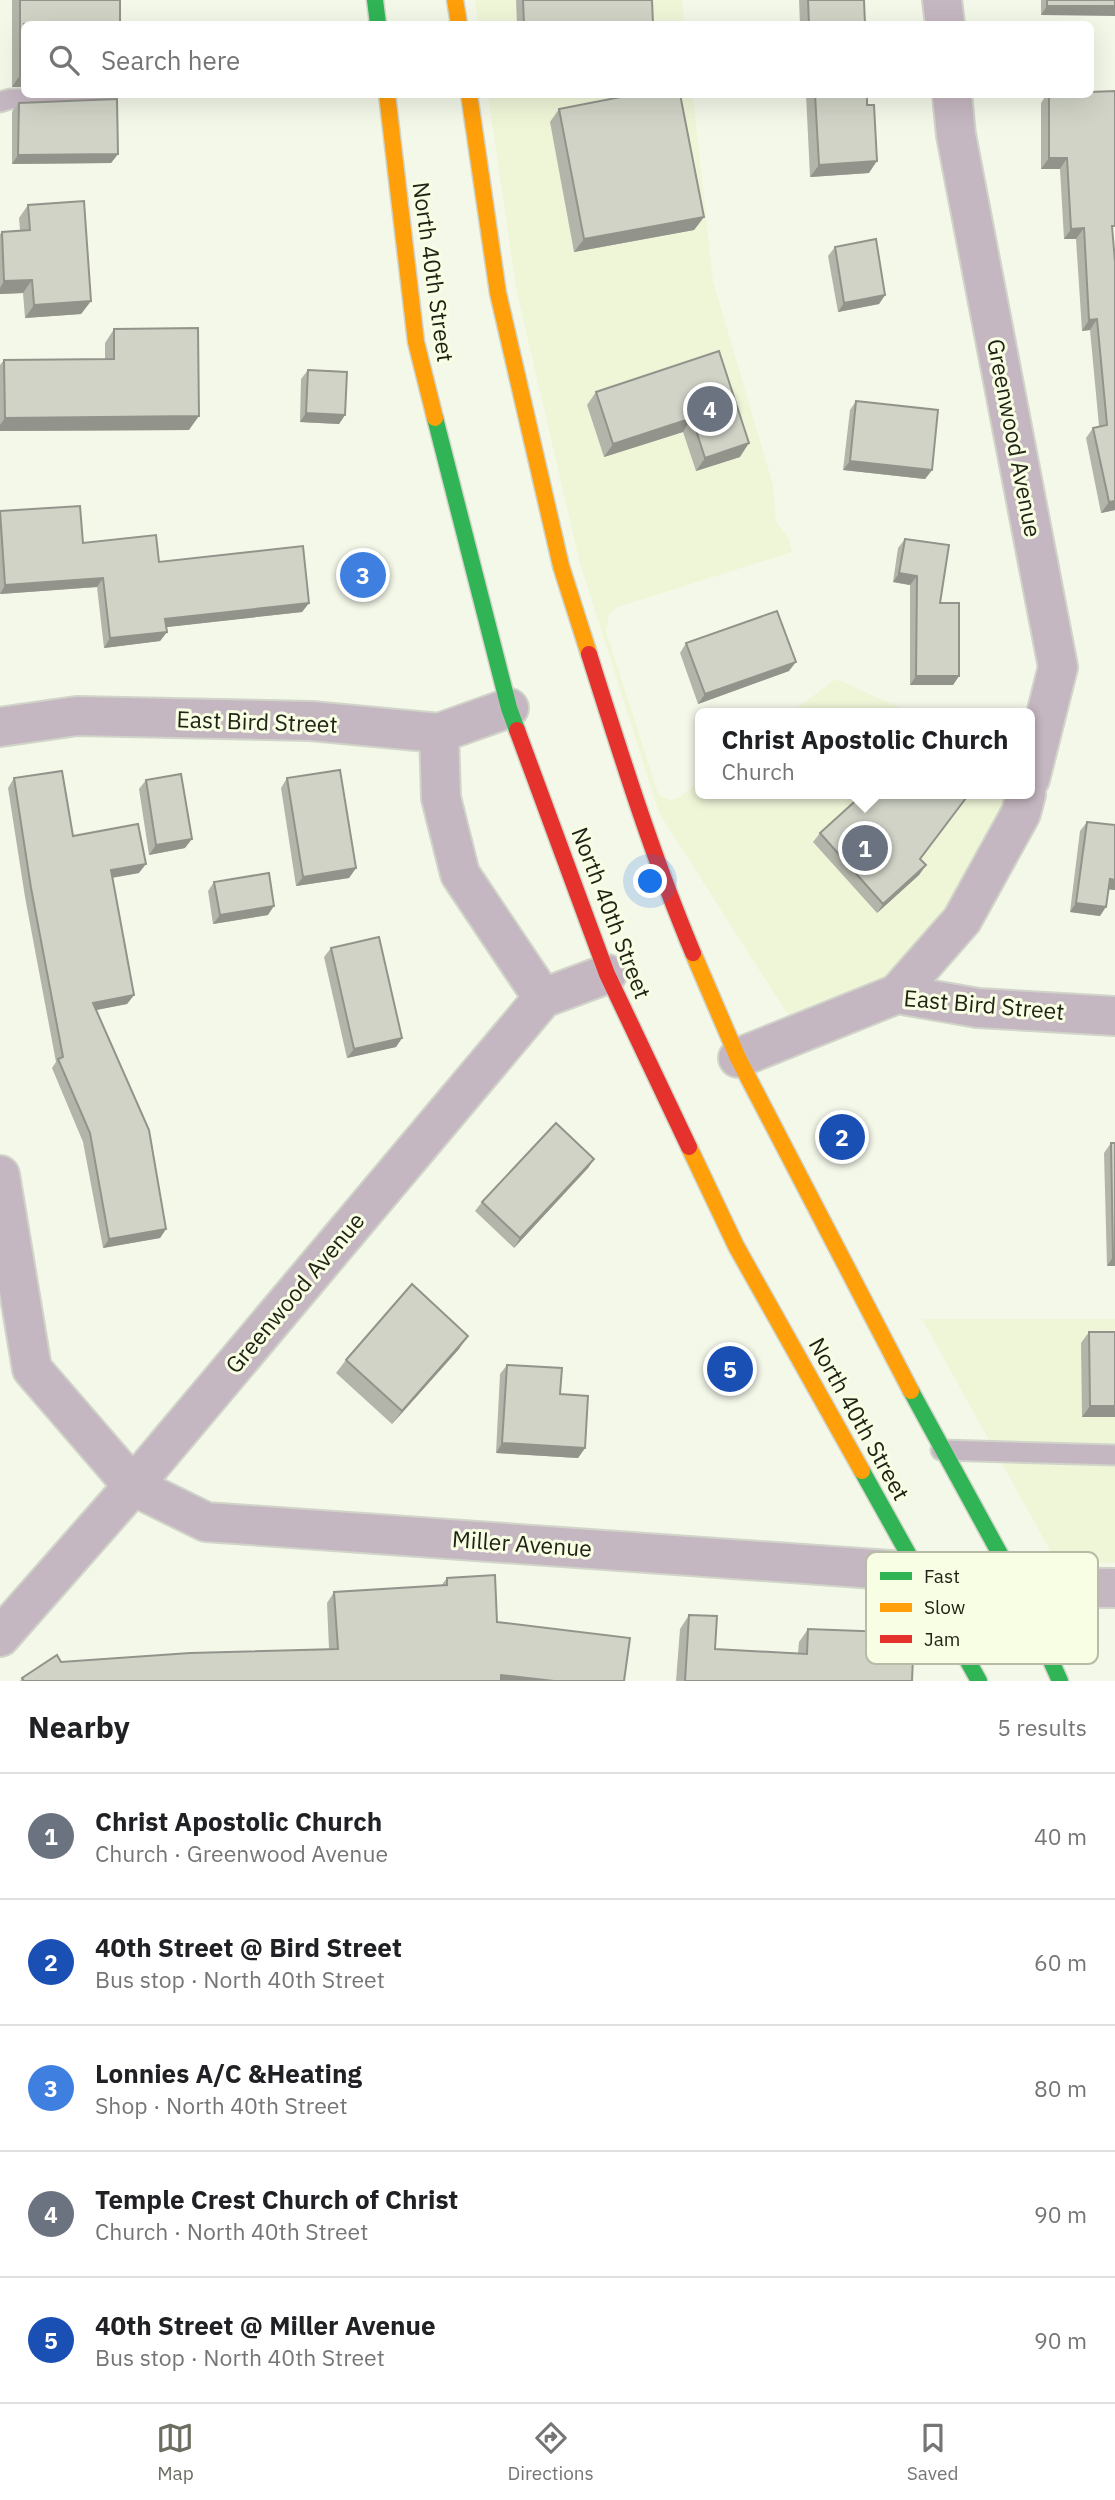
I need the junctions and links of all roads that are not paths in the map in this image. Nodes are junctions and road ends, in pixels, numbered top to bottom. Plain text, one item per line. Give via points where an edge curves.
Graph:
1 (375, 0) edge
2 (455, 0) edge
3 (942, 0) edge
4 (378, 21) edge
5 (458, 21) edge
6 (945, 21) edge
7 (104, 98) edge
8 (387, 98) edge
9 (470, 98) edge
10 (952, 98) edge
11 (0, 102) edge
12 (509, 709) junction
13 (0, 727) edge
14 (439, 733) junction
15 (1035, 759) edge
16 (1025, 799) edge
17 (607, 974) junction
18 (897, 995) junction
19 (542, 998) junction
20 (1115, 1016) edge
21 (738, 1058) junction
22 (0, 1175) edge
23 (941, 1450) junction
24 (1115, 1455) edge
25 (133, 1486) junction
26 (907, 1552) edge
27 (998, 1552) edge
28 (866, 1568) edge
29 (0, 1637) edge
30 (969, 1664) edge
31 (1052, 1664) edge
32 (979, 1681) edge
33 (1060, 1681) edge

1 - 4 main road
2 - 5 main road
3 - 6 street
7 - 11 lane
8 - 12 main road, North 40th Street via 416,342
9 - 21 main road via 498,293 561,566 665,886
10 - 15 street, Greenwood Avenue via 1058,667
12 - 14 street, East Bird Street
12 - 17 main road, North 40th Street
13 - 14 street, East Bird Street via 90,717 312,721
14 - 19 street via 440,798 460,874
16 - 18 street via 962,920
17 - 19 street, Greenwood Avenue
17 - 26 main road, North 40th Street via 736,1246
18 - 20 street, East Bird Street via 978,1009
18 - 21 street, East Bird Street
19 - 25 street, Greenwood Avenue
21 - 23 main road
22 - 25 street via 32,1369
23 - 24 lane
23 - 27 main road
25 - 28 street, Miller Avenue via 206,1522
25 - 29 street, Greenwood Avenue
30 - 32 main road, North 40th Street
31 - 33 main road

